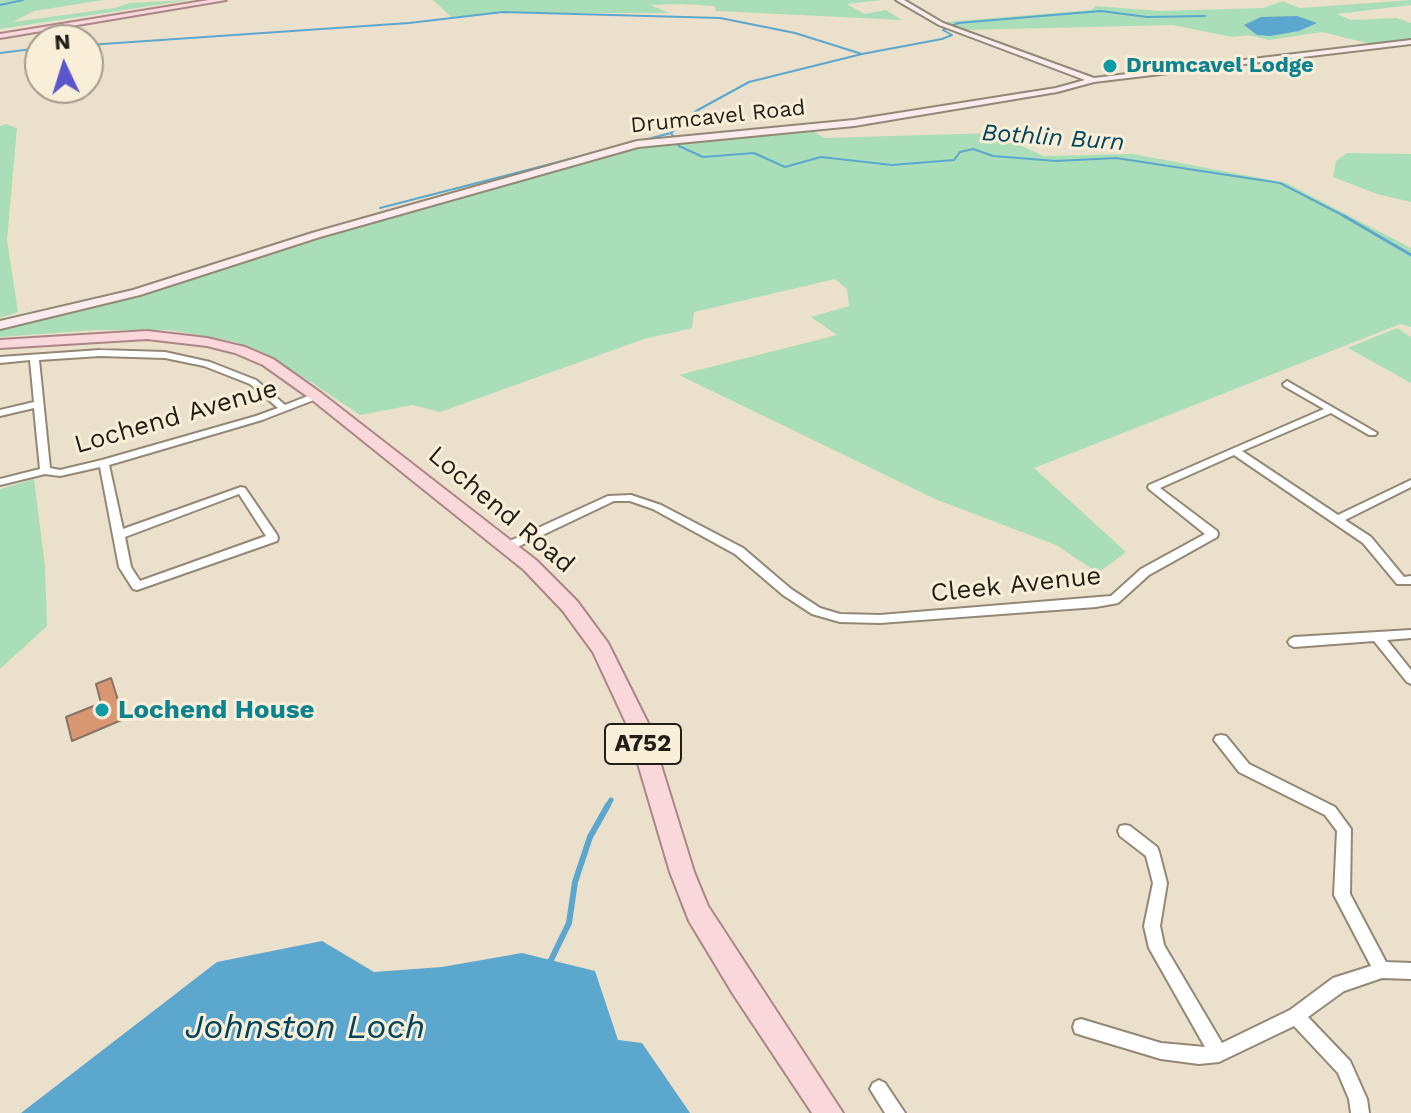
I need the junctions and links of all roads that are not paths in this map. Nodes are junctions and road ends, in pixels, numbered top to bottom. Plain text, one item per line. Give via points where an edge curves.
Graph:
1 (207, 0) edge
2 (222, 0) edge
3 (899, 0) edge
4 (0, 35) edge
5 (1411, 42) edge
6 (1093, 80) junction
7 (0, 325) edge
8 (0, 344) edge
9 (34, 357) junction
10 (0, 360) edge
11 (1287, 384) dead end
12 (316, 396) junction
13 (38, 404) junction
14 (285, 409) junction
15 (1330, 410) junction
16 (0, 413) edge
17 (1372, 433) dead end
18 (1235, 451) junction
19 (104, 463) junction
20 (45, 471) junction
21 (0, 482) edge
22 (1411, 483) edge
23 (1339, 519) junction
24 (119, 535) junction
25 (507, 547) junction
26 (1411, 580) edge
27 (1411, 634) edge
28 (1377, 636) junction
29 (1294, 642) dead end
30 (1411, 679) edge
31 (1221, 740) dead end
32 (1125, 831) dead end
33 (1382, 970) junction
34 (1411, 971) edge
35 (1296, 1016) junction
36 (1081, 1027) dead end
37 (1219, 1054) junction
38 (879, 1089) dead end
39 (829, 1113) edge
40 (896, 1113) edge
41 (1360, 1113) edge

1 - 4 main road
2 - 4 main road
3 - 6 street via 941,24
5 - 6 street, Drumcavel Road
6 - 7 street, Drumcavel Road via 854,123 637,144 316,235 136,293
8 - 12 main road, Lochend Road / A752 via 147,335 207,342 268,362
9 - 10 street
9 - 13 street
9 - 14 street via 165,355 253,382
11 - 15 street
12 - 14 street, Lochend Avenue
12 - 25 main road, Lochend Road / A752
13 - 16 street
13 - 20 street
14 - 19 street, Lochend Avenue
15 - 17 street
15 - 18 street
18 - 23 street
18 - 25 street, Cleek Avenue via 1153,487 1213,534 1145,572 1114,600 1096,603 840,618 816,611 787,592 739,551 631,498 612,498
19 - 20 street, Lochend Avenue
19 - 24 street
20 - 21 street, Lochend Avenue
22 - 23 street
23 - 26 street via 1367,540 1401,581
24 - 24 street via 241,490 273,538 137,586 125,567
25 - 39 main road, Lochend Road / A752 via 570,606 601,648 637,723 698,913
27 - 28 street
28 - 29 street
28 - 30 street
31 - 33 street via 1244,768 1330,811 1344,829 1342,895
32 - 37 street via 1152,852 1160,883 1152,926 1157,948
33 - 34 street
33 - 35 street via 1339,984
35 - 37 street
35 - 41 street via 1344,1067
36 - 37 street via 1161,1051
38 - 40 street

